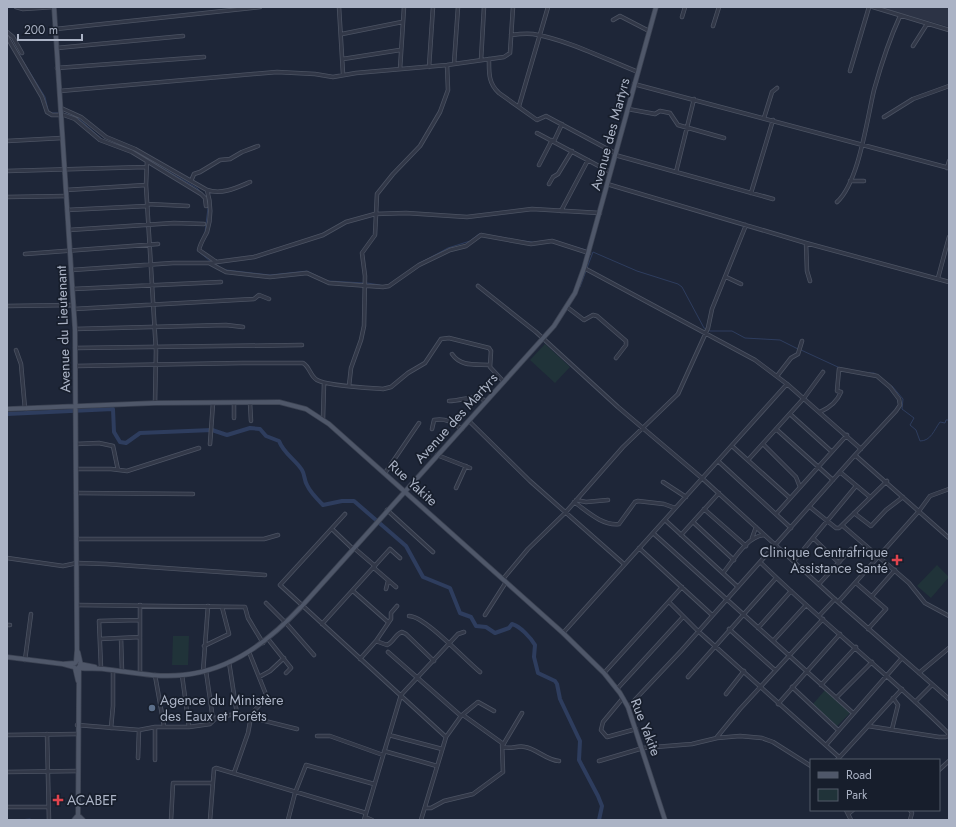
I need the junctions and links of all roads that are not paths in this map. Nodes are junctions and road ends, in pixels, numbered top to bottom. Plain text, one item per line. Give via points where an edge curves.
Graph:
1 (16, 7) edge
2 (54, 7) edge
3 (260, 7) edge
4 (339, 7) edge
5 (342, 7) edge
6 (404, 7) edge
7 (433, 7) edge
8 (458, 7) edge
9 (484, 7) edge
10 (513, 7) edge
11 (548, 7) edge
12 (656, 7) edge
13 (685, 7) edge
14 (719, 7) edge
15 (869, 7) edge
16 (873, 7) edge
17 (900, 16) junction
18 (682, 17) dead end
19 (613, 20) dead end
20 (402, 22) junction
21 (927, 24) junction
22 (713, 26) dead end
23 (56, 29) junction
24 (949, 30) edge
25 (649, 31) junction
26 (7, 32) edge
27 (342, 34) junction
28 (511, 34) junction
29 (184, 36) dead end
30 (540, 36) junction
31 (7, 37) edge
32 (913, 46) dead end
33 (57, 48) junction
34 (400, 50) junction
35 (22, 53) dead end
36 (204, 57) dead end
37 (343, 59) junction
38 (489, 59) junction
39 (481, 60) junction
40 (454, 64) junction
41 (447, 66) junction
42 (430, 67) junction
43 (58, 68) junction
44 (400, 70) junction
45 (850, 71) dead end
46 (638, 72) junction
47 (344, 74) junction
48 (634, 84) junction
49 (949, 86) edge
50 (778, 88) dead end
51 (60, 91) junction
52 (694, 99) junction
53 (520, 106) junction
54 (61, 109) junction
55 (628, 109) junction
56 (61, 115) junction
57 (884, 117) dead end
58 (764, 118) junction
59 (773, 120) junction
60 (562, 124) junction
61 (687, 128) junction
62 (537, 132) dead end
63 (62, 138) junction
64 (724, 138) dead end
65 (553, 140) junction
66 (7, 141) edge
67 (258, 146) dead end
68 (861, 146) junction
69 (572, 151) junction
70 (615, 154) junction
71 (588, 160) junction
72 (949, 160) edge
73 (147, 161) junction
74 (539, 165) dead end
75 (146, 167) junction
76 (948, 168) edge
77 (65, 170) junction
78 (7, 171) edge
79 (610, 172) junction
80 (676, 172) junction
81 (191, 180) junction
82 (850, 181) junction
83 (864, 181) dead end
84 (250, 182) dead end
85 (549, 184) dead end
86 (607, 184) junction
87 (146, 185) junction
88 (66, 190) junction
89 (207, 190) junction
90 (751, 193) junction
91 (67, 196) junction
92 (7, 197) edge
93 (773, 199) dead end
94 (837, 202) dead end
95 (147, 205) junction
96 (188, 206) dead end
97 (206, 206) dead end
98 (68, 210) junction
99 (561, 211) junction
100 (600, 213) junction
101 (375, 214) junction
102 (204, 224) dead end
103 (148, 225) junction
104 (746, 225) junction
105 (69, 230) junction
106 (949, 237) edge
107 (806, 243) junction
108 (150, 244) junction
109 (158, 244) dead end
110 (71, 251) junction
111 (589, 253) junction
112 (25, 254) dead end
113 (214, 261) junction
114 (209, 263) junction
115 (150, 265) junction
116 (584, 268) junction
117 (72, 270) junction
118 (726, 277) junction
119 (938, 278) junction
120 (810, 281) dead end
121 (221, 282) dead end
122 (949, 282) edge
123 (364, 283) junction
124 (741, 284) dead end
125 (152, 285) junction
126 (478, 286) dead end
127 (73, 289) junction
128 (269, 299) dead end
129 (152, 304) junction
130 (7, 306) edge
131 (74, 307) junction
132 (567, 307) junction
133 (154, 327) junction
134 (243, 327) dead end
135 (75, 329) junction
136 (706, 331) junction
137 (543, 339) junction
138 (802, 341) dead end
139 (302, 345) dead end
140 (155, 346) junction
141 (76, 348) junction
142 (16, 350) dead end
143 (452, 354) dead end
144 (616, 358) dead end
145 (156, 364) junction
146 (490, 365) junction
147 (76, 366) junction
148 (823, 372) dead end
149 (777, 376) junction
150 (504, 382) junction
151 (324, 384) junction
152 (787, 384) junction
153 (349, 386) junction
154 (804, 398) junction
155 (450, 401) dead end
156 (486, 401) junction
157 (155, 403) junction
158 (213, 403) junction
159 (234, 403) junction
160 (250, 403) junction
161 (76, 408) junction
162 (7, 409) edge
163 (25, 409) junction
164 (820, 412) junction
165 (790, 414) junction
166 (234, 418) dead end
167 (323, 418) junction
168 (251, 421) dead end
169 (469, 421) junction
170 (419, 423) dead end
171 (643, 427) junction
172 (462, 428) junction
173 (432, 429) dead end
174 (776, 429) junction
175 (847, 435) junction
176 (76, 444) junction
177 (210, 444) dead end
178 (762, 444) junction
179 (732, 446) junction
180 (199, 448) dead end
181 (861, 449) junction
182 (831, 451) junction
183 (437, 455) junction
184 (855, 455) junction
185 (748, 460) junction
186 (718, 461) junction
187 (466, 466) junction
188 (818, 466) junction
189 (470, 468) dead end
190 (76, 469) junction
191 (118, 470) junction
192 (385, 472) junction
193 (840, 472) junction
194 (703, 478) junction
195 (833, 480) junction
196 (886, 481) junction
197 (663, 482) dead end
198 (856, 486) junction
199 (800, 487) junction
200 (456, 488) dead end
201 (949, 489) edge
202 (405, 490) junction
203 (76, 493) junction
204 (719, 493) junction
205 (192, 494) dead end
206 (870, 496) junction
207 (686, 497) junction
208 (903, 497) junction
209 (790, 498) junction
210 (608, 500) dead end
211 (575, 501) junction
212 (810, 507) junction
213 (675, 508) junction
214 (704, 509) junction
215 (387, 510) junction
216 (919, 511) junction
217 (565, 513) junction
218 (854, 513) junction
219 (345, 514) dead end
220 (776, 514) junction
221 (665, 520) junction
222 (827, 520) junction
223 (693, 522) junction
224 (843, 526) junction
225 (756, 527) junction
226 (791, 528) junction
227 (332, 529) junction
228 (653, 533) junction
229 (681, 534) junction
230 (278, 535) dead end
231 (764, 535) junction
232 (813, 538) junction
233 (949, 538) edge
234 (77, 539) junction
235 (751, 540) junction
236 (776, 545) junction
237 (746, 546) junction
238 (354, 548) junction
239 (639, 548) junction
240 (851, 550) dead end
241 (433, 552) dead end
242 (879, 556) junction
243 (7, 558) edge
244 (400, 558) dead end
245 (734, 560) junction
246 (794, 561) junction
247 (760, 562) junction
248 (77, 563) junction
249 (839, 563) junction
250 (624, 564) junction
251 (374, 567) junction
252 (895, 570) junction
253 (723, 573) junction
254 (265, 575) dead end
255 (776, 578) junction
256 (505, 580) junction
257 (388, 581) junction
258 (856, 583) junction
259 (819, 584) junction
260 (396, 587) dead end
261 (682, 587) junction
262 (738, 587) junction
263 (386, 588) dead end
264 (353, 591) junction
265 (790, 591) junction
266 (872, 596) junction
267 (726, 599) junction
268 (836, 600) junction
269 (669, 602) junction
270 (266, 604) dead end
271 (140, 605) junction
272 (806, 605) junction
273 (77, 606) junction
274 (208, 606) junction
275 (302, 606) junction
276 (397, 606) dead end
277 (222, 607) junction
278 (32, 614) dead end
279 (743, 614) junction
280 (485, 615) dead end
281 (712, 615) junction
282 (409, 616) dead end
283 (819, 616) junction
284 (949, 616) edge
285 (683, 617) junction
286 (823, 619) junction
287 (139, 620) junction
288 (388, 622) junction
289 (286, 623) junction
290 (322, 624) junction
291 (758, 628) junction
292 (729, 629) junction
293 (868, 629) junction
294 (698, 631) junction
295 (464, 632) dead end
296 (563, 634) junction
297 (840, 634) junction
298 (140, 637) junction
299 (121, 638) junction
300 (100, 639) junction
301 (268, 639) junction
302 (376, 641) junction
303 (773, 641) junction
304 (263, 642) junction
305 (449, 644) junction
306 (204, 646) junction
307 (715, 646) junction
308 (856, 647) junction
309 (949, 648) edge
310 (249, 652) junction
311 (388, 652) dead end
312 (314, 655) dead end
313 (789, 656) junction
314 (7, 657) edge
315 (284, 658) junction
316 (902, 658) junction
317 (360, 659) junction
318 (25, 660) junction
319 (434, 660) junction
320 (229, 662) junction
321 (872, 662) junction
322 (77, 665) junction
323 (99, 668) junction
324 (113, 670) junction
325 (775, 670) junction
326 (122, 671) junction
327 (204, 671) junction
328 (480, 672) dead end
329 (744, 672) junction
330 (806, 672) junction
331 (140, 673) junction
332 (286, 673) dead end
333 (604, 673) junction
334 (919, 674) junction
335 (155, 675) junction
336 (182, 675) junction
337 (886, 675) junction
338 (259, 677) junction
339 (418, 677) junction
340 (688, 677) dead end
341 (822, 685) junction
342 (932, 685) junction
343 (760, 687) junction
344 (792, 687) junction
345 (617, 689) junction
346 (902, 689) junction
347 (726, 694) dead end
348 (401, 696) junction
349 (623, 698) junction
350 (836, 698) junction
351 (893, 698) junction
352 (949, 699) edge
353 (916, 702) junction
354 (778, 704) junction
355 (628, 707) junction
356 (494, 711) dead end
357 (522, 713) dead end
358 (853, 713) junction
359 (238, 714) junction
360 (251, 716) junction
361 (462, 716) junction
362 (213, 720) junction
363 (77, 725) junction
364 (155, 726) junction
365 (164, 726) junction
366 (868, 726) junction
367 (189, 727) junction
368 (111, 728) junction
369 (636, 728) junction
370 (297, 729) dead end
371 (892, 729) junction
372 (139, 730) junction
373 (838, 730) junction
374 (47, 734) junction
375 (78, 734) junction
376 (949, 734) edge
377 (7, 735) edge
378 (389, 735) junction
379 (317, 736) dead end
380 (446, 738) junction
381 (717, 738) junction
382 (826, 745) junction
383 (503, 746) junction
384 (642, 748) junction
385 (442, 749) junction
386 (384, 753) junction
387 (138, 758) dead end
388 (838, 758) edge
389 (155, 760) dead end
390 (559, 761) dead end
391 (599, 761) dead end
392 (949, 761) edge
393 (810, 765) edge
394 (437, 766) junction
395 (940, 769) edge
396 (47, 771) junction
397 (78, 771) junction
398 (7, 772) edge
399 (234, 772) junction
400 (212, 783) junction
401 (374, 784) junction
402 (296, 793) junction
403 (48, 807) junction
404 (7, 808) edge
405 (425, 808) junction
406 (846, 811) edge
407 (852, 811) edge
408 (848, 814) junction
409 (78, 815) junction
410 (364, 817) edge
411 (49, 820) edge
412 (74, 820) edge
413 (78, 820) edge
414 (83, 820) edge
415 (171, 820) edge
416 (210, 820) edge
417 (288, 820) edge
418 (372, 820) edge
419 (421, 820) edge
420 (665, 820) edge
421 (851, 820) edge

1 - 2 street
2 - 23 main road, Avenue du Lieutenant
3 - 23 street
4 - 5 street
4 - 27 street
6 - 20 street
7 - 42 street
8 - 40 street
9 - 39 street
10 - 28 street
11 - 30 street
12 - 25 main road, Avenue des Martyrs
13 - 18 street
14 - 22 street
15 - 45 street
16 - 17 street
17 - 21 street
17 - 68 street via 886,50
19 - 25 street via 620,16
20 - 27 street
20 - 34 street
21 - 24 street
21 - 32 street
23 - 33 main road, Avenue du Lieutenant
25 - 46 main road, Avenue des Martyrs
26 - 35 street
27 - 37 street
28 - 30 street
28 - 38 street via 509,55
29 - 33 street
30 - 46 street
30 - 53 street
31 - 56 street via 42,97 45,110 52,115
33 - 43 main road, Avenue du Lieutenant
34 - 37 street
34 - 44 street
36 - 43 street
37 - 47 street
38 - 39 street
38 - 53 street via 488,74 494,88
39 - 40 street
40 - 41 street
41 - 42 street
41 - 101 street via 448,90 432,127 420,146 378,192
42 - 44 street
43 - 51 main road, Avenue du Lieutenant
44 - 47 street
46 - 48 main road, Avenue des Martyrs
47 - 51 street via 333,77 277,72
48 - 52 street
48 - 55 main road, Avenue des Martyrs
49 - 57 street via 913,99
50 - 58 street via 772,92
51 - 54 main road, Avenue du Lieutenant
52 - 58 street
52 - 61 street
53 - 60 street via 537,120 545,116
54 - 56 main road, Avenue du Lieutenant
54 - 81 street via 81,117 106,137 135,148
55 - 61 street via 656,114 660,110 670,113 677,124
55 - 70 main road, Avenue des Martyrs
56 - 63 main road, Avenue du Lieutenant
56 - 73 street via 75,119 104,143 132,152
58 - 59 street
59 - 68 street
59 - 90 street
60 - 65 street
60 - 70 street
61 - 64 street
61 - 80 street
62 - 65 street
63 - 66 street
63 - 77 main road, Avenue du Lieutenant
65 - 69 street
65 - 74 street
67 - 81 street via 230,159 219,161 194,174
68 - 76 street
68 - 82 street
69 - 71 street
69 - 85 street
70 - 79 main road, Avenue des Martyrs
70 - 80 street
71 - 79 street
71 - 99 street
72 - 76 street
73 - 75 street
73 - 97 street via 201,194
75 - 77 street
75 - 87 street
77 - 78 street
77 - 88 main road, Avenue du Lieutenant
79 - 86 main road, Avenue des Martyrs
80 - 90 street
81 - 89 street
82 - 83 street
82 - 94 street
84 - 89 street via 226,191
86 - 100 main road, Avenue des Martyrs
86 - 104 street
87 - 88 street
87 - 95 street
88 - 91 main road, Avenue du Lieutenant
89 - 113 street via 210,200 209,220 199,250
90 - 93 street
91 - 92 street
91 - 98 main road, Avenue du Lieutenant
95 - 96 street
95 - 98 street
95 - 103 street
98 - 105 main road, Avenue du Lieutenant
99 - 100 street
99 - 101 street via 529,209 467,217 412,213
100 - 111 main road, Avenue des Martyrs
101 - 113 street via 346,222 324,235 266,254
101 - 123 street via 374,236 362,253
102 - 103 street
103 - 105 street
103 - 108 street
104 - 107 street
104 - 118 street
105 - 110 main road, Avenue du Lieutenant
106 - 119 street
107 - 119 street
107 - 120 street
108 - 109 street
108 - 110 street
108 - 115 street
110 - 112 street
110 - 117 main road, Avenue du Lieutenant
111 - 116 main road, Avenue des Martyrs
111 - 123 street via 552,241 532,244 481,235 466,246 450,250 419,265 389,286
113 - 114 street
114 - 115 street
114 - 123 street via 226,272 270,277 307,273 329,282
115 - 117 street
115 - 125 street
116 - 132 main road, Avenue des Martyrs
116 - 136 street
117 - 127 main road, Avenue du Lieutenant
118 - 124 street
118 - 136 street via 712,309
119 - 122 street
121 - 125 street
123 - 153 street via 364,326 351,368
125 - 127 street
125 - 129 street
126 - 137 street
127 - 131 main road, Avenue du Lieutenant
128 - 129 street via 260,295 254,298
129 - 131 street
129 - 133 street
130 - 131 street
131 - 135 main road, Avenue du Lieutenant
132 - 137 main road, Avenue des Martyrs
132 - 144 street via 584,320 593,314 597,316 626,341
133 - 134 street
133 - 135 street
133 - 140 street
135 - 141 main road, Avenue du Lieutenant
136 - 149 street
136 - 171 street via 678,394
137 - 150 main road, Avenue des Martyrs
137 - 171 street
138 - 149 street via 800,349
139 - 140 street
140 - 141 street
140 - 145 street
141 - 147 main road, Avenue du Lieutenant
142 - 163 street via 21,364
143 - 146 street via 462,363
145 - 147 street
145 - 151 street via 303,364 308,367 314,378
145 - 157 street
146 - 150 street
146 - 153 street via 489,348 444,338 438,342 425,363 388,388
147 - 161 main road, Avenue du Lieutenant
148 - 154 street
149 - 152 street
150 - 156 main road, Avenue des Martyrs
151 - 153 street
151 - 167 street
152 - 154 street
152 - 179 street
154 - 164 street
154 - 165 street
155 - 156 street via 461,401 472,396 478,396
156 - 169 main road, Avenue des Martyrs
157 - 158 main road, Rue Yakite
157 - 161 main road, Rue Yakite
158 - 159 main road, Rue Yakite
158 - 177 street
159 - 160 main road, Rue Yakite
159 - 166 street
160 - 167 main road, Rue Yakite via 288,404 306,409
160 - 168 street
161 - 163 main road, Rue Yakite
161 - 176 main road, Avenue du Lieutenant
162 - 163 main road, Rue Yakite
164 - 175 street
164 - 181 street via 831,406 840,395 841,392 837,390 839,369 876,376 890,387 898,396 899,407
165 - 174 street
165 - 182 street
167 - 192 main road, Rue Yakite
169 - 172 main road, Avenue des Martyrs
169 - 217 street
170 - 192 street
171 - 194 street
171 - 211 street
172 - 173 street via 451,421 441,419 434,420
172 - 183 main road, Avenue des Martyrs
174 - 178 street
174 - 188 street
175 - 181 street
175 - 182 street
176 - 190 main road, Avenue du Lieutenant
176 - 191 street via 99,443 113,446
178 - 185 street
178 - 199 street via 795,475
179 - 185 street
179 - 186 street
180 - 191 street via 127,471
181 - 184 street
182 - 188 street
183 - 187 street
183 - 202 main road, Avenue des Martyrs
184 - 193 street
184 - 196 street
185 - 209 street
186 - 194 street
186 - 220 street
187 - 189 street
187 - 200 street
188 - 195 street
188 - 199 street
190 - 191 street
190 - 203 main road, Avenue du Lieutenant
192 - 202 main road, Rue Yakite
193 - 195 street
193 - 198 street
194 - 204 street
194 - 207 street
195 - 212 street
196 - 206 street
196 - 208 street
197 - 207 street
198 - 206 street
198 - 222 street
199 - 209 street
201 - 216 street via 930,496
202 - 215 main road, Avenue des Martyrs
202 - 256 main road, Rue Yakite
203 - 205 street
203 - 234 main road, Avenue du Lieutenant
204 - 214 street
204 - 225 street
206 - 218 street
207 - 213 street
208 - 216 street
208 - 218 street via 871,526
209 - 220 street
210 - 211 street
211 - 213 street via 599,519 614,524 619,524 638,501
211 - 217 street
212 - 222 street
212 - 226 street
213 - 221 street
214 - 223 street
214 - 237 street
215 - 238 main road, Avenue des Martyrs
215 - 241 street
216 - 233 street
216 - 242 street
217 - 250 street
217 - 256 street via 528,549
218 - 224 street
219 - 227 street
220 - 226 street
221 - 228 street
221 - 229 street
222 - 224 street via 836,528
222 - 232 street
223 - 229 street
223 - 245 street
224 - 242 street
225 - 231 street
225 - 235 street
226 - 236 street
227 - 238 street
227 - 275 street via 280,585
228 - 239 street
228 - 267 street
229 - 253 street
230 - 234 street via 264,539
231 - 235 street via 758,535
231 - 236 street
232 - 246 street
232 - 249 street
234 - 248 main road, Avenue du Lieutenant
235 - 237 street
236 - 246 street
236 - 247 street
237 - 245 street
238 - 251 street
238 - 275 main road, Avenue des Martyrs
239 - 250 street
239 - 261 street
240 - 249 street
242 - 252 street
242 - 258 street
243 - 248 street via 64,566
244 - 251 street via 390,548
245 - 253 street
246 - 259 street
247 - 255 street
247 - 262 street
248 - 254 street
248 - 273 main road, Avenue du Lieutenant
249 - 259 street
250 - 296 street
251 - 257 street
251 - 264 street
252 - 266 street
252 - 284 street via 919,593 925,603
253 - 262 street
255 - 265 street
255 - 279 street
256 - 280 street
256 - 296 main road, Rue Yakite
257 - 260 street
257 - 263 street
258 - 266 street
258 - 268 street
259 - 268 street
261 - 269 street
261 - 281 street
262 - 267 street
264 - 288 street
264 - 290 street
265 - 272 street
265 - 291 street
266 - 293 street via 886,609
267 - 279 street
267 - 281 street
268 - 283 street
268 - 293 street
269 - 285 street
269 - 333 street
270 - 289 street
271 - 273 street
271 - 274 street
271 - 287 street
272 - 283 street
272 - 303 street
273 - 322 main road, Avenue du Lieutenant
274 - 277 street
274 - 306 street
275 - 289 main road, Avenue des Martyrs
275 - 290 street
276 - 288 street
277 - 304 street via 246,607 248,618
277 - 306 street via 228,634
278 - 318 street
279 - 291 street
279 - 292 street
281 - 294 street
282 - 305 street via 418,618 438,632
283 - 286 street
285 - 294 street
285 - 345 street
286 - 297 street
286 - 313 street
287 - 298 street
287 - 300 street via 101,621
288 - 302 street
289 - 301 main road, Avenue des Martyrs
289 - 312 street
290 - 317 street
291 - 303 street
292 - 307 street
292 - 325 street
293 - 316 street
294 - 307 street
294 - 355 street
295 - 305 street via 458,634
296 - 333 main road, Rue Yakite
297 - 308 street
297 - 330 street
298 - 299 street
298 - 331 street
299 - 300 street
299 - 326 street
300 - 323 street
301 - 304 main road, Avenue des Martyrs
301 - 315 street
302 - 317 street
302 - 319 street via 387,645 402,632
303 - 313 street
304 - 310 main road, Avenue des Martyrs
305 - 319 street
305 - 328 street
306 - 327 street
307 - 329 street
307 - 340 street
308 - 321 street
308 - 341 street
309 - 334 street
310 - 320 main road, Avenue des Martyrs
310 - 338 street
311 - 339 street
313 - 325 street
313 - 330 street
314 - 318 main road, Avenue des Martyrs
315 - 332 street via 291,668
315 - 338 street
316 - 334 street
316 - 337 street
317 - 348 street
318 - 322 main road, Avenue des Martyrs
319 - 339 street
320 - 327 main road, Avenue des Martyrs
320 - 359 street
321 - 337 street
321 - 350 street
322 - 323 main road, Avenue des Martyrs
322 - 363 main road, Avenue du Lieutenant
323 - 324 main road, Avenue des Martyrs
324 - 326 main road, Avenue des Martyrs
324 - 368 street
325 - 343 street
326 - 331 main road, Avenue des Martyrs
327 - 336 main road, Avenue des Martyrs
327 - 362 street
329 - 343 street
329 - 347 street
330 - 341 street
330 - 344 street
331 - 335 main road, Avenue des Martyrs
333 - 345 main road, Rue Yakite
334 - 342 street
335 - 336 main road, Avenue des Martyrs
335 - 365 street
336 - 367 street
337 - 346 street
337 - 358 street
338 - 360 street via 267,698
339 - 348 street
339 - 361 street
341 - 350 street
342 - 352 street
342 - 353 street
343 - 354 street
343 - 381 street
344 - 354 street
344 - 373 street
345 - 349 main road, Rue Yakite
346 - 351 street
346 - 353 street
348 - 378 street
348 - 380 street
349 - 355 main road, Rue Yakite
349 - 369 street via 603,722 601,730 607,737
350 - 358 street
351 - 366 street
351 - 371 street via 898,705
353 - 376 street
354 - 382 street
355 - 369 main road, Rue Yakite
356 - 361 street via 478,702
357 - 383 street
358 - 373 street
359 - 360 street
359 - 362 street
360 - 370 street
360 - 399 street via 248,733
361 - 380 street
361 - 383 street via 499,739
362 - 367 street via 210,724
363 - 368 street
363 - 375 main road, Avenue du Lieutenant
364 - 365 street
364 - 372 street
364 - 389 street
365 - 367 street
366 - 371 street
366 - 388 street
368 - 372 street
369 - 384 main road, Rue Yakite
371 - 376 street via 939,737 946,737
372 - 387 street
373 - 382 street
374 - 375 street
374 - 377 street
374 - 396 street
375 - 397 main road, Avenue du Lieutenant
378 - 385 street
378 - 386 street
379 - 386 street via 330,736
380 - 385 street
381 - 384 street via 692,744
381 - 393 street via 762,738
382 - 388 street
383 - 390 street via 508,749 525,747
383 - 405 street via 503,772 497,778 473,794
384 - 391 street
384 - 420 main road, Rue Yakite
385 - 394 street
386 - 394 street
386 - 401 street
392 - 395 street
394 - 405 street
396 - 397 street
396 - 398 street
396 - 403 street
397 - 409 main road, Avenue du Lieutenant
399 - 400 street via 216,768
399 - 402 street
400 - 415 street via 173,783
400 - 416 street
401 - 402 street via 309,764 305,767
401 - 410 street
402 - 410 street
402 - 417 street
403 - 404 street
403 - 411 street
405 - 419 street
406 - 408 street
407 - 408 street
408 - 421 street
409 - 412 main road
409 - 413 main road, Avenue du Lieutenant
409 - 414 main road
410 - 418 street

